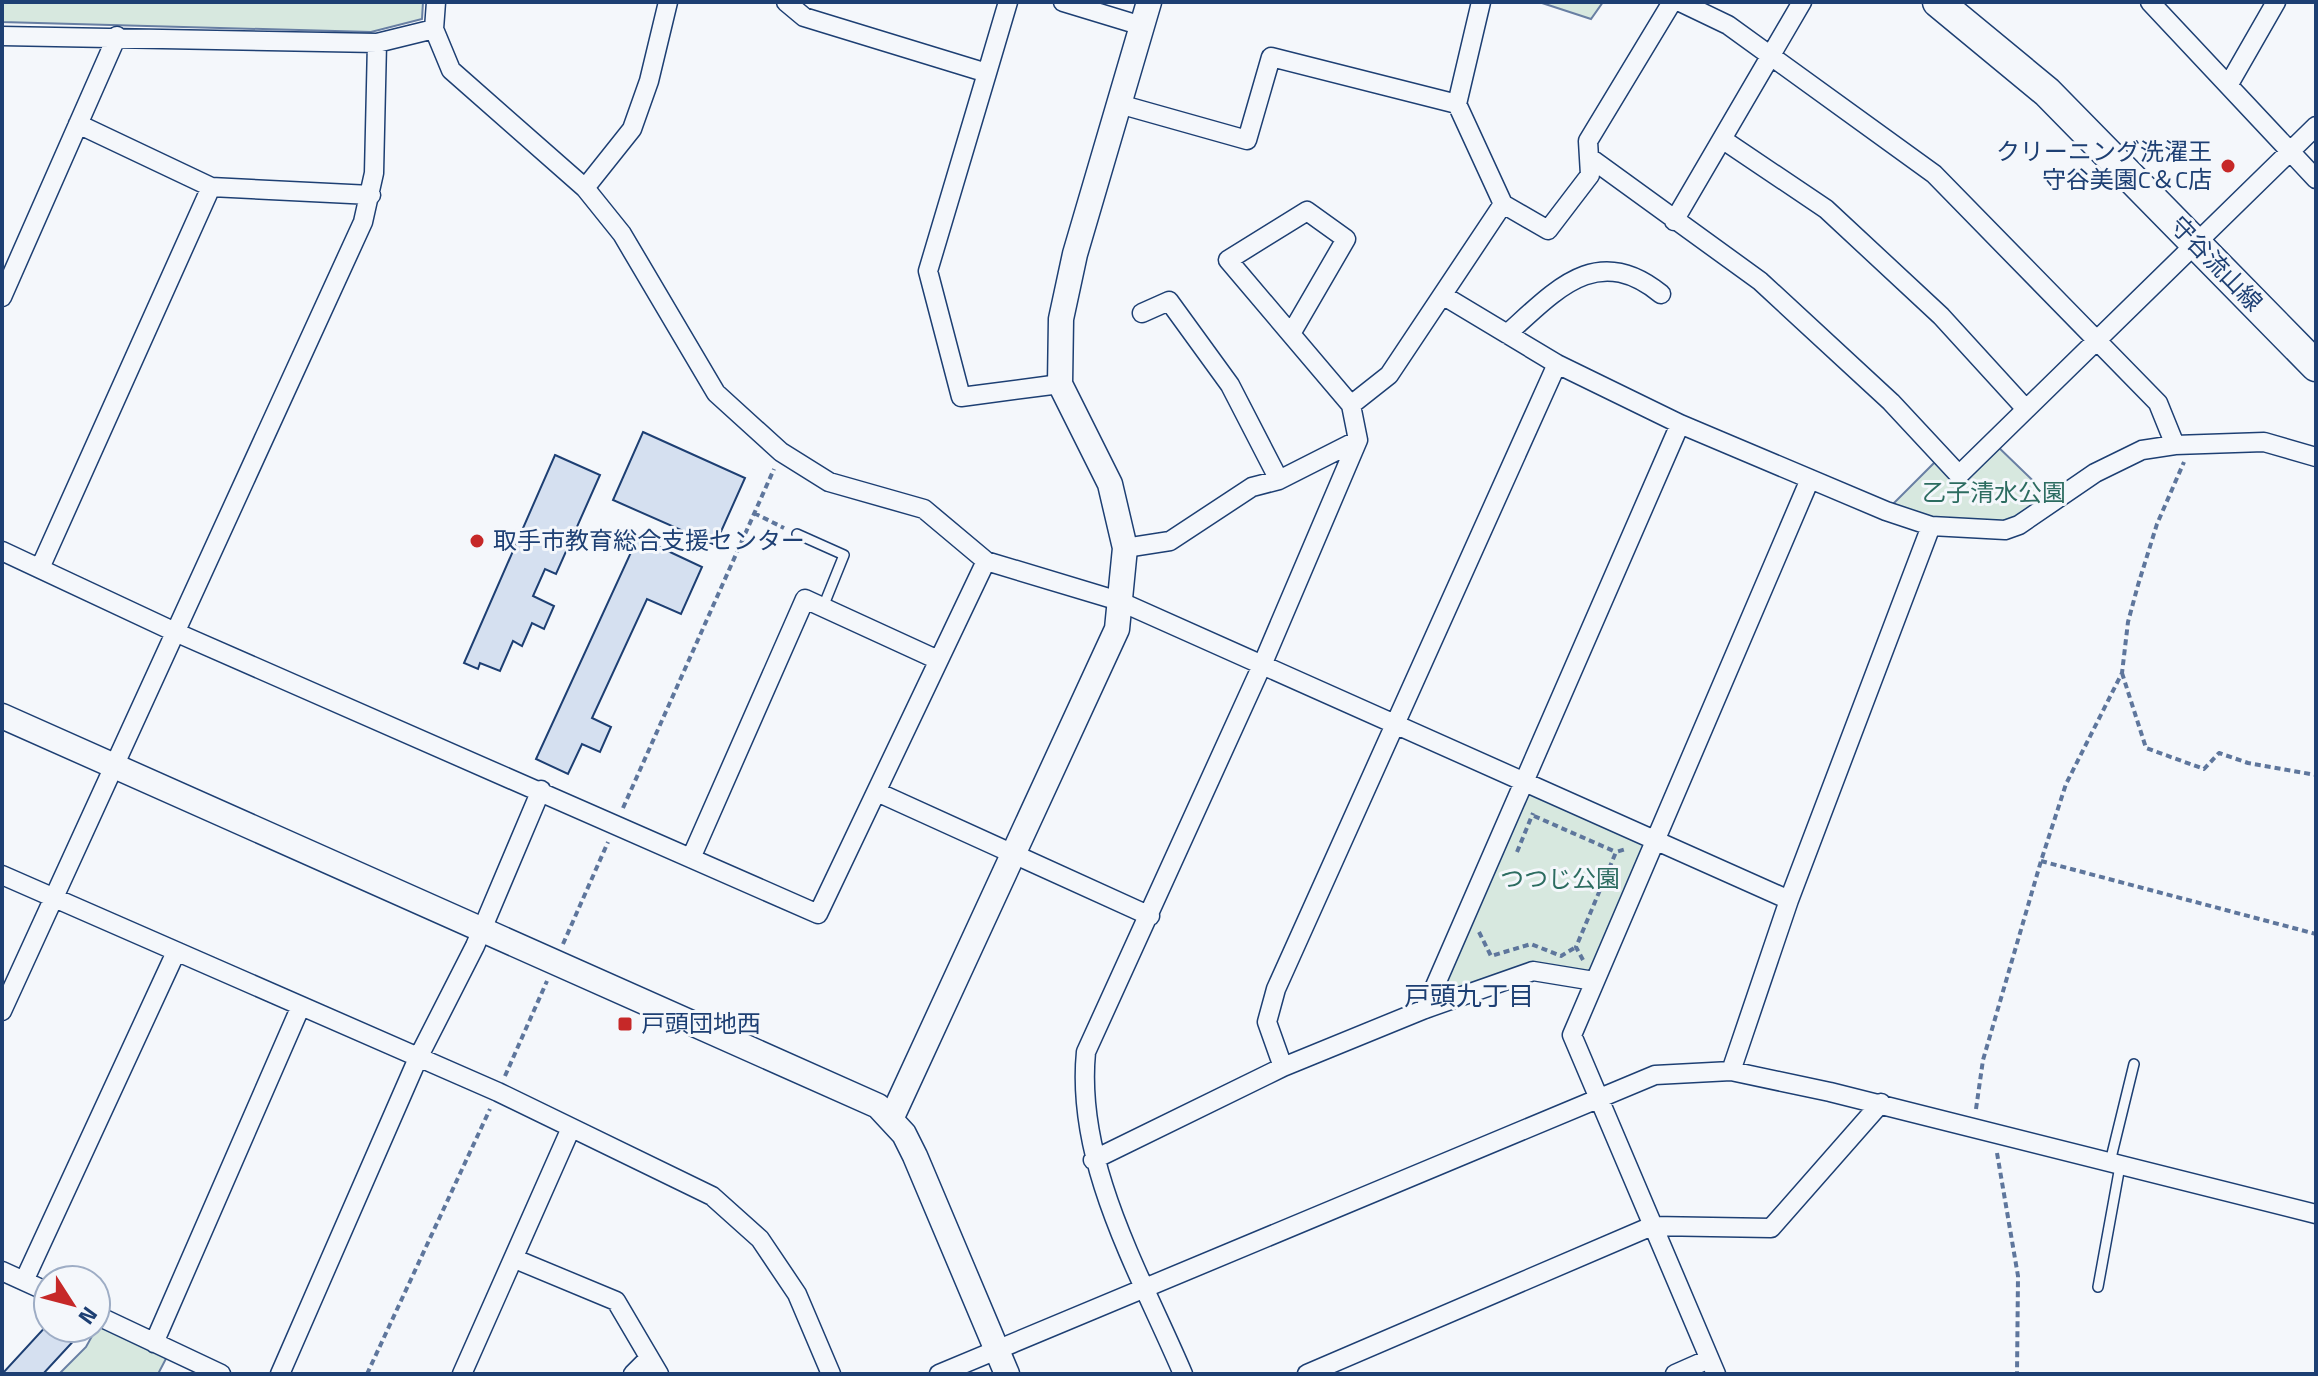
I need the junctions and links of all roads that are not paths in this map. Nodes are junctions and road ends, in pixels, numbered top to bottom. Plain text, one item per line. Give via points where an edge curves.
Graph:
1 (436, 2) edge
2 (668, 2) edge
3 (786, 2) edge
4 (1008, 2) edge
5 (1481, 2) edge
6 (1672, 2) edge
7 (1680, 2) edge
8 (1802, 2) edge
9 (1938, 2) edge
10 (2150, 2) edge
11 (2276, 2) edge
12 (1068, 3) edge
13 (1146, 14) edge
14 (434, 29) junction
15 (2, 36) edge
16 (117, 36) junction
17 (377, 43) junction
18 (1770, 55) junction
19 (987, 73) junction
20 (2229, 84) junction
21 (1119, 104) junction
22 (1457, 104) junction
23 (78, 124) junction
24 (2316, 126) edge
25 (1722, 139) junction
26 (2290, 153) junction
27 (1589, 157) junction
28 (2316, 179) edge
29 (211, 187) junction
30 (585, 188) junction
31 (371, 195) junction
32 (1503, 204) junction
33 (1674, 221) junction
34 (2197, 245) junction
35 (1661, 294) dead end
36 (1444, 296) junction
37 (2, 297) edge
38 (1142, 313) dead end
39 (1292, 332) junction
40 (1507, 334) junction
41 (2098, 341) junction
42 (1557, 364) junction
43 (2316, 366) edge
44 (1060, 384) junction
45 (1351, 405) junction
46 (2025, 408) junction
47 (1680, 424) junction
48 (1358, 440) junction
49 (2182, 445) junction
50 (2316, 457) edge
51 (1810, 479) junction
52 (1279, 480) junction
53 (1931, 526) junction
54 (797, 534) road end
55 (1125, 548) junction
56 (2, 551) edge
57 (986, 561) junction
58 (40, 568) junction
59 (1119, 601) junction
60 (823, 607) junction
61 (175, 632) junction
62 (938, 660) junction
63 (1263, 663) junction
64 (2, 716) edge
65 (1396, 724) junction
66 (115, 766) junction
67 (1524, 782) junction
68 (541, 790) junction
69 (877, 792) junction
70 (1655, 840) junction
71 (1012, 852) junction
72 (691, 858) junction
73 (2, 875) edge
74 (55, 898) junction
75 (1789, 900) junction
76 (1150, 916) junction
77 (483, 927) junction
78 (176, 952) junction
79 (1594, 981) junction
80 (300, 1008) junction
81 (1425, 1009) junction
82 (2, 1011) edge
83 (418, 1058) junction
84 (2134, 1064) dead end
85 (1283, 1067) junction
86 (1731, 1071) junction
87 (1598, 1097) junction
88 (1881, 1103) junction
89 (892, 1117) junction
90 (571, 1128) junction
91 (1093, 1160) junction
92 (2115, 1165) junction
93 (2316, 1214) edge
94 (1652, 1226) junction
95 (515, 1259) junction
96 (2, 1271) edge
97 (24, 1281) junction
98 (32, 1285) edge
99 (1145, 1285) junction
100 (2098, 1287) dead end
101 (112, 1323) edge
102 (154, 1343) junction
103 (997, 1349) junction
104 (654, 1366) edge
105 (1712, 1367) edge
106 (221, 1374) edge
107 (280, 1374) edge
108 (462, 1374) edge
109 (633, 1374) edge
110 (831, 1374) edge
111 (939, 1374) edge
112 (1007, 1374) edge
113 (1183, 1374) edge
114 (1307, 1374) edge
115 (1675, 1374) edge

1 - 14 street
2 - 30 street via 632,129
3 - 19 street via 804,17
4 - 19 street
5 - 22 street
6 - 27 street via 1588,141
7 - 18 street via 1728,25
8 - 18 street
9 - 34 main road, 守谷流山線 via 2047,92
10 - 20 street
11 - 20 street
12 - 13 street
13 - 21 street
14 - 17 street
14 - 30 street via 451,70
15 - 16 street
16 - 17 street
16 - 23 street
17 - 31 street
18 - 25 street
18 - 41 street via 1934,174
19 - 44 street via 928,271 961,397
20 - 26 street
21 - 22 street via 1247,140 1271,57
21 - 44 street via 1061,319
22 - 32 street
23 - 29 street
23 - 37 street
24 - 26 street
25 - 33 street
25 - 46 street via 1826,209 1941,316
26 - 28 street
26 - 34 street
27 - 32 street via 1590,175 1548,230
27 - 33 street
29 - 31 street
29 - 58 street
30 - 57 street via 622,234 716,393 781,452 817,475 924,509
31 - 61 street
32 - 36 street
33 - 46 street via 1760,281 1822,335 1959,475
34 - 41 street
34 - 43 main road, 守谷流山線
35 - 40 street via 1639,276 1602,270 1562,285
36 - 40 street
36 - 45 street via 1389,375
38 - 52 street via 1169,301 1230,385
39 - 39 street via 1228,260 1307,211 1346,239
39 - 45 street
40 - 42 street
41 - 46 street
41 - 49 street via 2158,403
42 - 47 street
42 - 65 street
44 - 55 street via 1110,484
45 - 48 street
47 - 51 street
47 - 67 street
48 - 52 street
48 - 63 street
49 - 50 street via 2264,442
49 - 53 street via 2124,457 2005,530
51 - 53 street
51 - 70 street
52 - 55 street via 1252,487 1170,541
53 - 75 street
54 - 60 lane via 844,555
55 - 59 street
56 - 58 street
57 - 59 street
57 - 62 street
58 - 61 street
59 - 63 street
59 - 71 street via 1117,629
60 - 62 street
60 - 72 street via 805,599
61 - 66 street
61 - 68 street
62 - 69 street
63 - 65 street
63 - 76 street
64 - 66 street
65 - 67 street
65 - 85 street via 1276,989 1267,1022
66 - 74 street
66 - 77 street
67 - 70 street
67 - 81 street
68 - 72 street
68 - 77 street
69 - 71 street
69 - 72 street via 818,914
70 - 75 street
70 - 79 street
71 - 76 street
71 - 89 street
73 - 74 street
74 - 78 street
74 - 82 street
75 - 86 street
76 - 91 street via 1086,1052 1082,1090
77 - 83 street
77 - 89 street via 559,954 859,1096
78 - 80 street
78 - 97 street
79 - 81 street via 1533,971
79 - 87 street via 1572,1035
80 - 83 street
80 - 102 street
81 - 85 street
83 - 90 street
83 - 107 street
84 - 92 lane
85 - 91 street
86 - 87 street via 1655,1075
86 - 88 street
87 - 94 street
87 - 99 street
88 - 92 street
88 - 94 street via 1771,1228
89 - 103 street via 915,1156
90 - 95 street
90 - 110 street via 712,1196 760,1239 797,1294
91 - 99 street
92 - 93 street
92 - 100 lane
94 - 105 street
94 - 114 street
95 - 104 street via 616,1301
95 - 108 street
96 - 97 street
97 - 98 street
99 - 103 street
99 - 113 street
101 - 102 street
102 - 106 street
103 - 111 street
103 - 112 street
104 - 109 street
105 - 115 street

